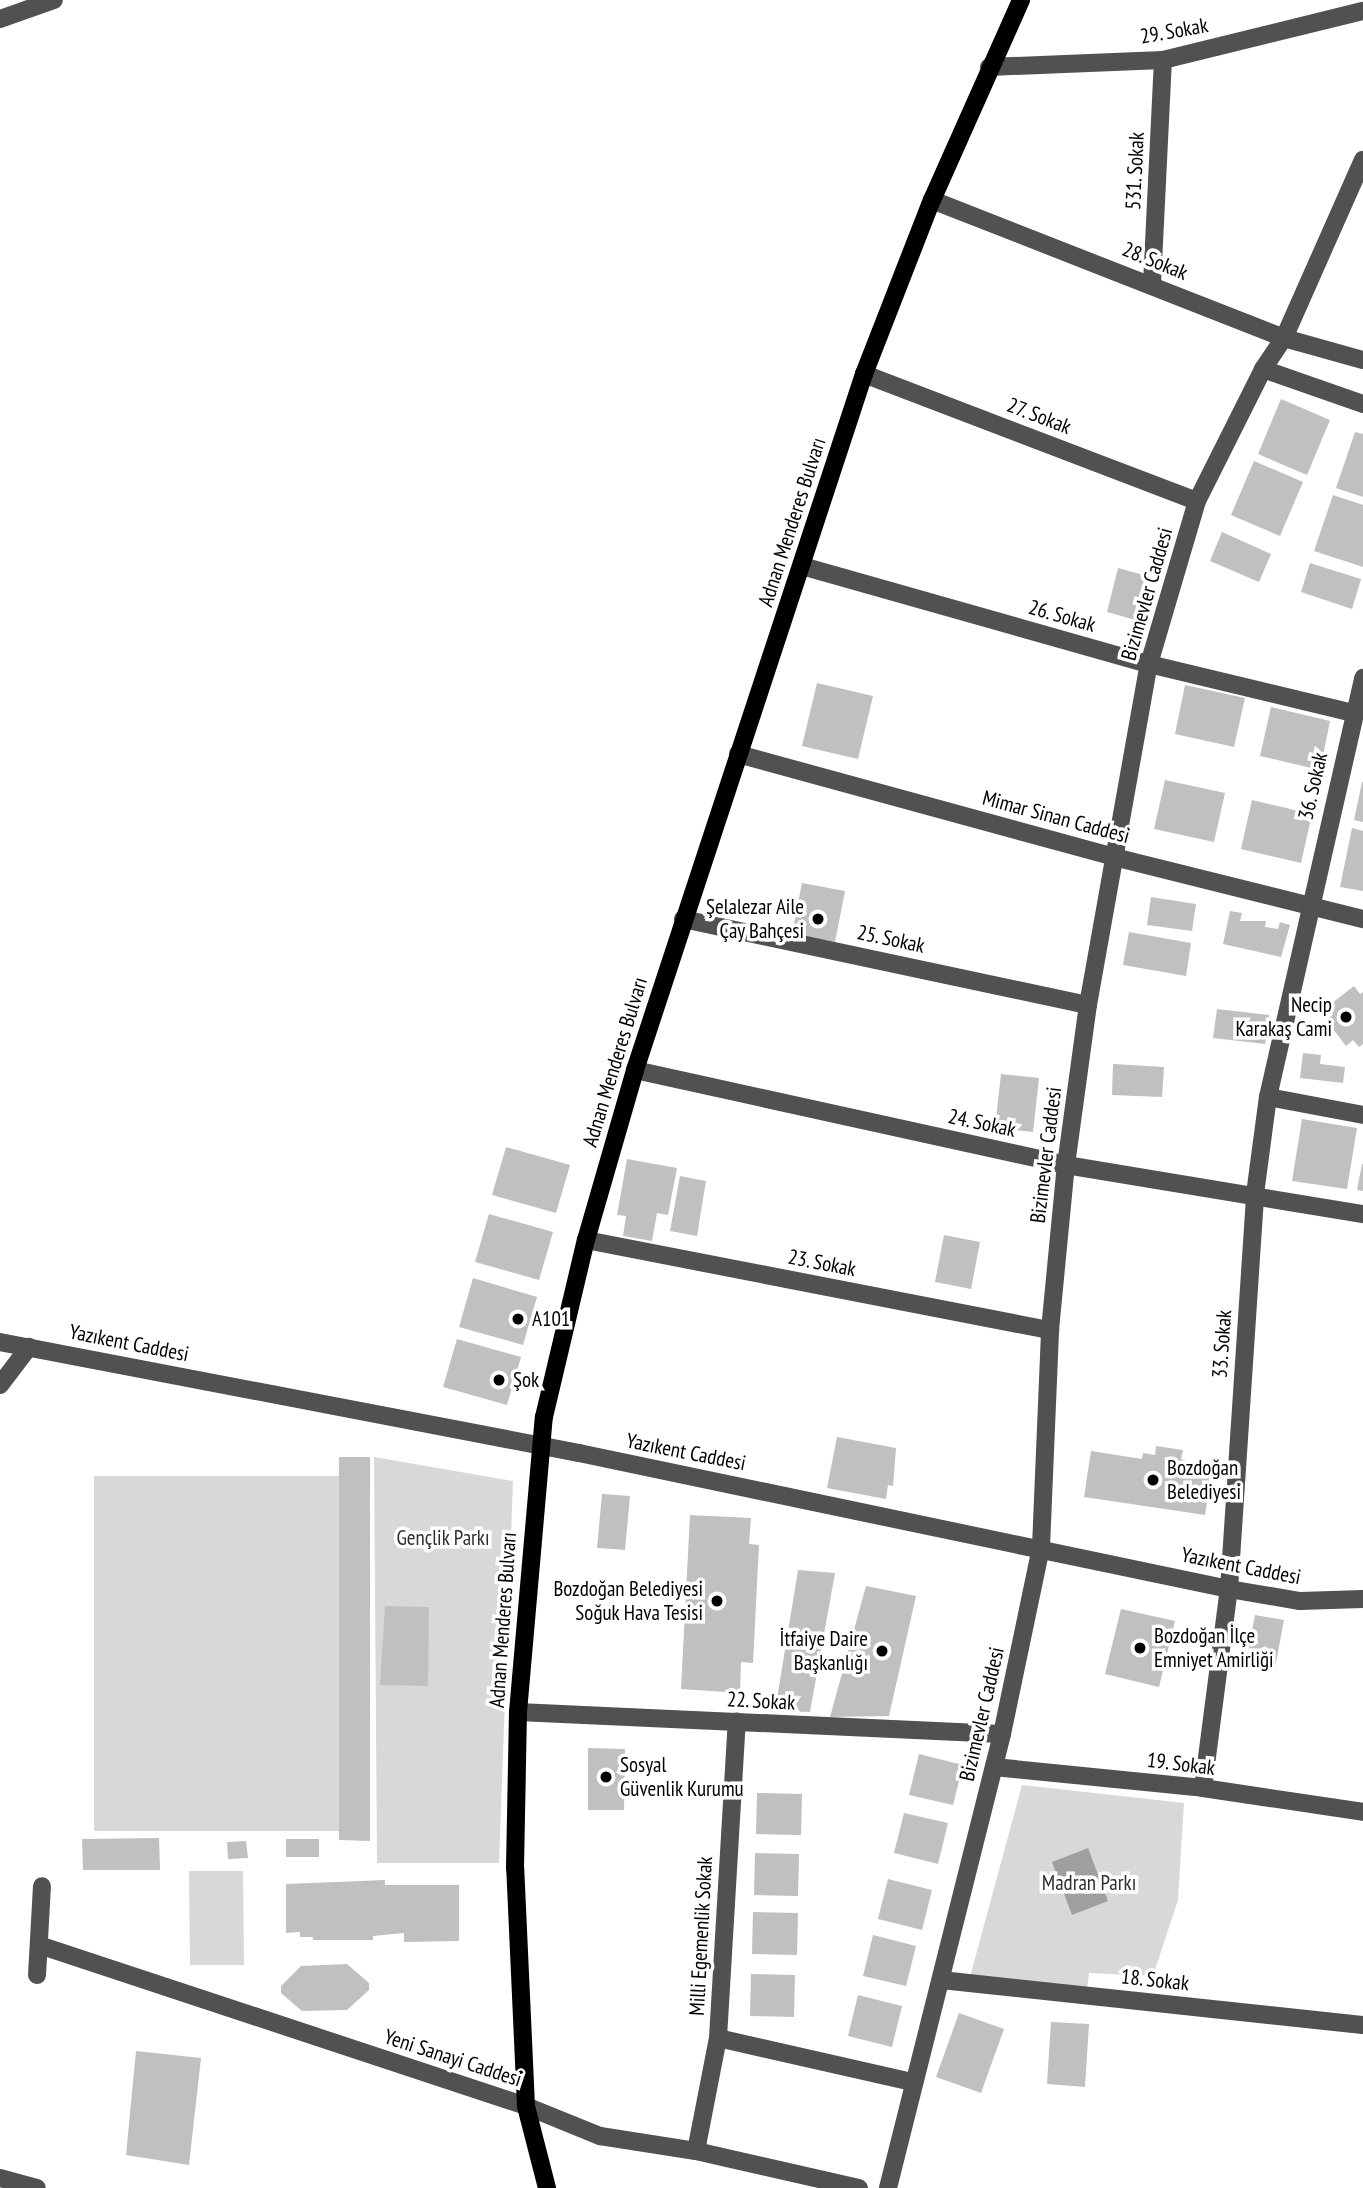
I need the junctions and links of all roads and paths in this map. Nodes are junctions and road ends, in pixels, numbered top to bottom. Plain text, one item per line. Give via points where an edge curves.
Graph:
1 (54, 0) edge
2 (1021, 0) edge
3 (1363, 10) edge
4 (0, 19) edge
5 (1164, 60) junction
6 (989, 67) junction
7 (1363, 160) edge
8 (932, 200) junction
9 (1152, 284) junction
10 (1284, 338) junction
11 (1363, 360) edge
12 (1263, 369) junction
13 (864, 374) junction
14 (1363, 404) edge
15 (1197, 500) junction
16 (802, 566) junction
17 (1149, 664) junction
18 (1363, 678) edge
19 (1353, 713) junction
20 (738, 754) junction
21 (1114, 857) junction
22 (1309, 905) junction
23 (683, 919) junction
24 (1363, 919) edge
25 (1088, 1004) junction
26 (635, 1070) junction
27 (1268, 1097) junction
28 (1363, 1115) edge
29 (1066, 1165) junction
30 (1255, 1194) junction
31 (1363, 1214) edge
32 (586, 1240) junction
33 (1050, 1330) junction
34 (0, 1342) edge
35 (29, 1347) junction
36 (0, 1385) edge
37 (540, 1446) junction
38 (1041, 1547) junction
39 (1229, 1589) junction
40 (1363, 1599) edge
41 (518, 1712) junction
42 (737, 1722) junction
43 (1002, 1734) junction
44 (994, 1767) junction
45 (1203, 1788) junction
46 (1363, 1812) edge
47 (42, 1886) dead end
48 (38, 1945) junction
49 (37, 1975) dead end
50 (941, 1980) junction
51 (1363, 2025) edge
52 (718, 2038) junction
53 (912, 2082) junction
54 (526, 2106) junction
55 (696, 2151) junction
56 (0, 2178) edge
57 (37, 2188) edge
58 (547, 2188) edge
59 (859, 2188) edge
60 (888, 2188) edge

1 - 4 street
2 - 6 main road, Adnan Menderes Bulvarı
3 - 5 street, 29. Sokak
5 - 6 street, 29. Sokak
5 - 9 street, 531. Sokak
6 - 8 main road, Adnan Menderes Bulvarı
7 - 10 street, Bizimevler Caddesi
8 - 9 street, 28. Sokak
8 - 13 main road, Adnan Menderes Bulvarı
9 - 10 street, 28. Sokak
10 - 11 street, 28. Sokak
10 - 12 street, Bizimevler Caddesi
12 - 14 street
12 - 15 street, Bizimevler Caddesi
13 - 15 street, 27. Sokak
13 - 16 main road, Adnan Menderes Bulvarı
15 - 17 street, Bizimevler Caddesi
16 - 17 street, 26. Sokak
16 - 20 main road, Adnan Menderes Bulvarı
17 - 19 street, 26. Sokak
17 - 21 street, Bizimevler Caddesi
18 - 19 street, 36. Sokak
19 - 22 street, 36. Sokak
20 - 21 street, Mimar Sinan Caddesi
20 - 23 main road, Adnan Menderes Bulvarı
21 - 22 street, Mimar Sinan Caddesi
21 - 25 street, Bizimevler Caddesi
22 - 24 street, Mimar Sinan Caddesi
22 - 27 street, 33. Sokak
23 - 25 street, 25. Sokak
23 - 26 main road, Adnan Menderes Bulvarı
25 - 29 street, Bizimevler Caddesi
26 - 29 street, 24. Sokak
26 - 32 main road, Adnan Menderes Bulvarı
27 - 28 street
27 - 30 street, 33. Sokak
29 - 30 street, 24. Sokak
29 - 33 street, Bizimevler Caddesi
30 - 31 street, 24. Sokak
30 - 39 street, 33. Sokak
32 - 33 street, 23. Sokak
32 - 37 main road, Adnan Menderes Bulvarı
33 - 38 street, Bizimevler Caddesi
34 - 35 street, Yazıkent Caddesi
35 - 36 street
35 - 37 street, Yazıkent Caddesi
37 - 38 street, Yazıkent Caddesi
37 - 41 main road, Adnan Menderes Bulvarı
38 - 39 street, Yazıkent Caddesi
38 - 43 street, Bizimevler Caddesi
39 - 40 street, Yazıkent Caddesi via 1300,1601
39 - 45 street, 33. Sokak
41 - 42 street, 22. Sokak
41 - 54 main road, Adnan Menderes Bulvarı via 515,1868
42 - 43 street, 22. Sokak
42 - 52 street, Milli Egemenlik Sokak
43 - 44 street, Bizimevler Caddesi
44 - 45 street, 19. Sokak
44 - 50 street, Bizimevler Caddesi
45 - 46 street, 19. Sokak
47 - 48 street
48 - 49 street
48 - 54 street, Yeni Sanayi Caddesi
50 - 51 street, 18. Sokak
50 - 53 street, Bizimevler Caddesi
52 - 53 street
52 - 55 street, Milli Egemenlik Sokak
53 - 60 street, Bizimevler Caddesi
54 - 55 street, Yeni Sanayi Caddesi via 600,2136
54 - 58 main road, Adnan Menderes Bulvarı
55 - 59 street, Yeni Sanayi Caddesi
56 - 57 street

